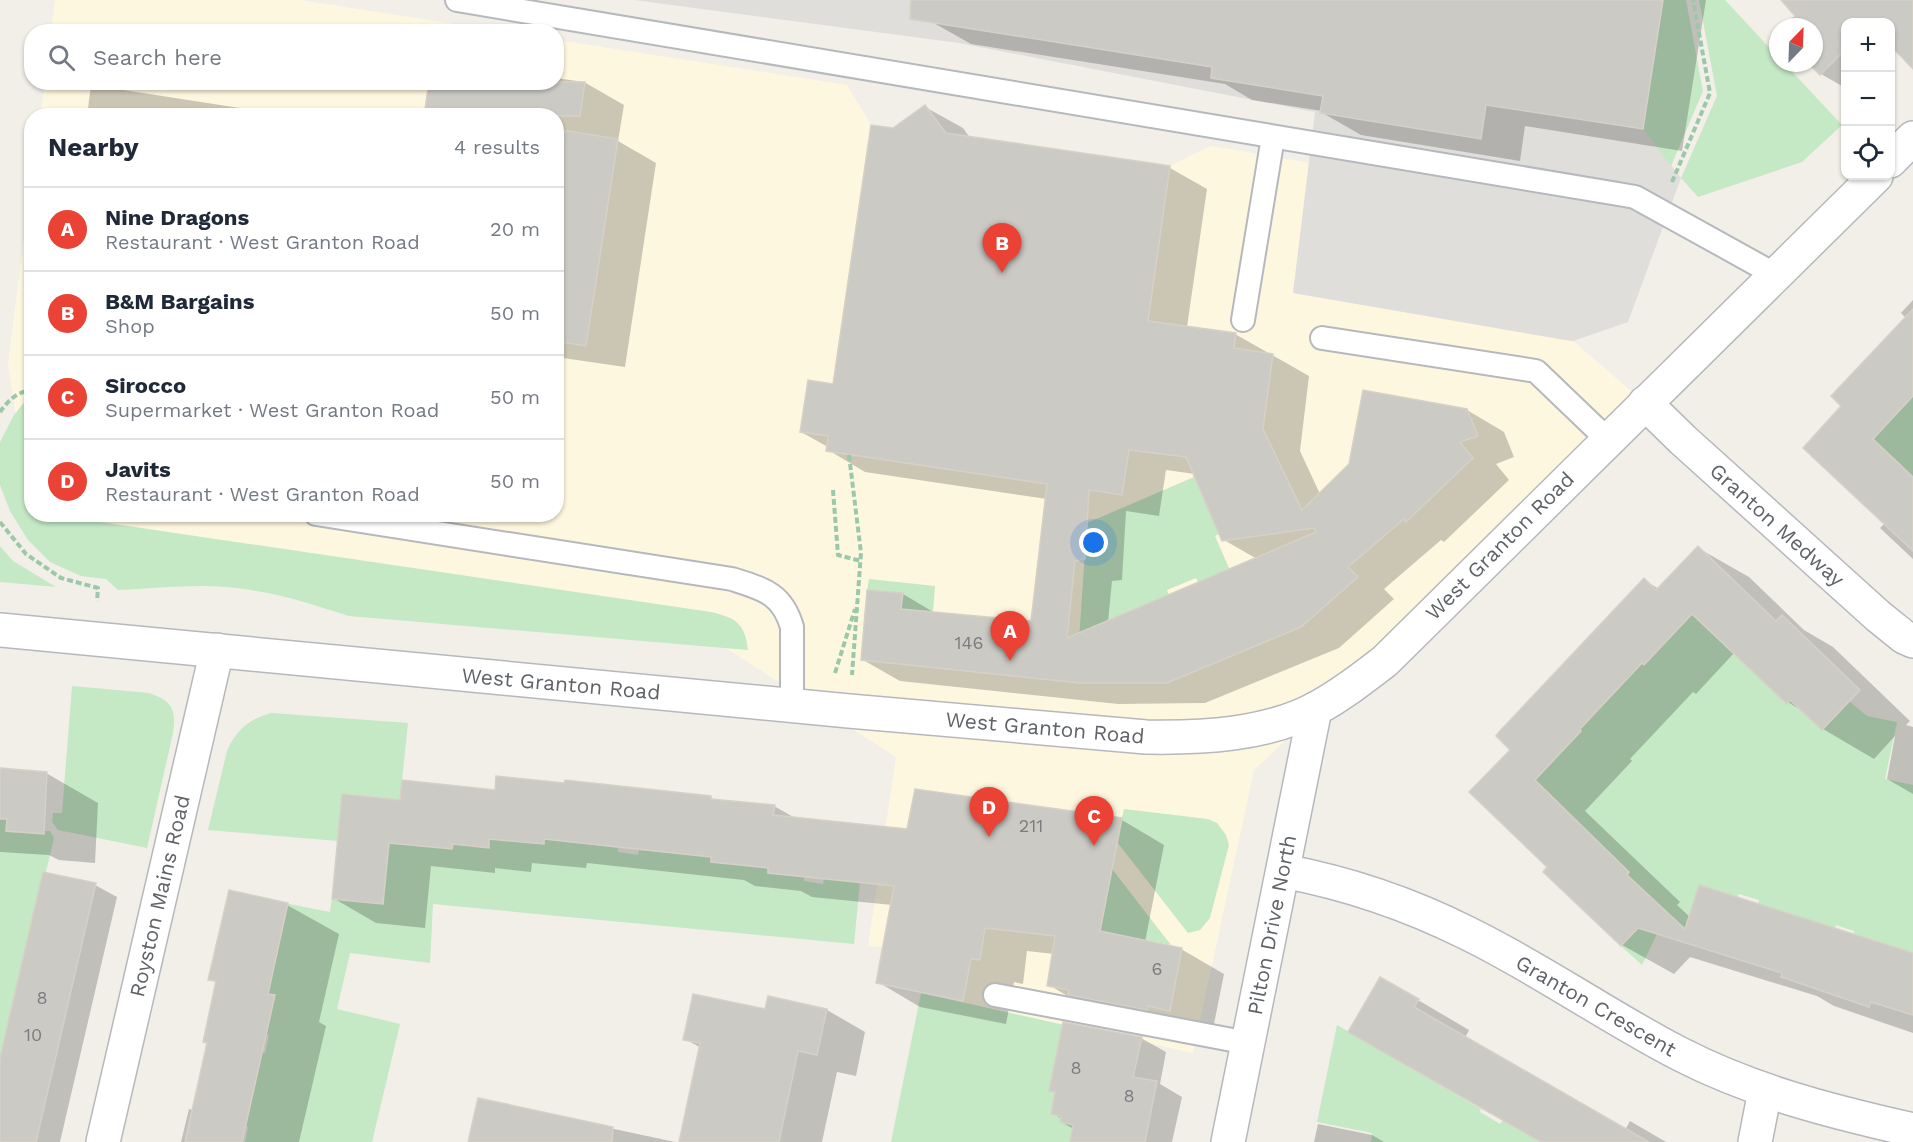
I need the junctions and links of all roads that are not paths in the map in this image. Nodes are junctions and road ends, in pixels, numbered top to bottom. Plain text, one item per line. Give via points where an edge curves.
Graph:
1 (457, 0) edge
2 (1273, 136) junction
3 (1913, 138) edge
4 (1895, 156) edge
5 (1872, 180) edge
6 (1776, 275) junction
7 (1243, 320) dead end
8 (1322, 338) dead end
9 (1645, 403) junction
10 (1608, 440) junction
11 (367, 522) edge
12 (0, 630) edge
13 (1913, 641) edge
14 (217, 651) junction
15 (822, 708) junction
16 (1315, 709) junction
17 (1283, 871) junction
18 (995, 995) dead end
19 (1248, 1043) junction
20 (1765, 1091) junction
21 (1913, 1130) edge
22 (103, 1142) edge
23 (1228, 1142) edge
24 (1755, 1142) edge

1 - 2 lane
2 - 6 lane via 1635,197
2 - 7 lane
3 - 4 street
5 - 6 street, West Granton Road
6 - 9 street, West Granton Road
8 - 10 lane via 1536,371
9 - 10 street, West Granton Road
9 - 13 street, Granton Medway via 1878,616
10 - 16 street, West Granton Road via 1385,661
11 - 15 lane via 732,579 764,590 782,605
12 - 14 street, West Granton Road
14 - 15 street, West Granton Road
14 - 22 street, Royston Mains Road
15 - 16 street, West Granton Road via 1187,738 1288,721
16 - 17 street, Pilton Drive North
17 - 19 street, Pilton Drive North
17 - 20 street, Granton Crescent via 1370,893 1469,933 1682,1055
18 - 19 lane
19 - 23 street, Pilton Drive North
20 - 21 street, Granton Crescent
20 - 24 street

